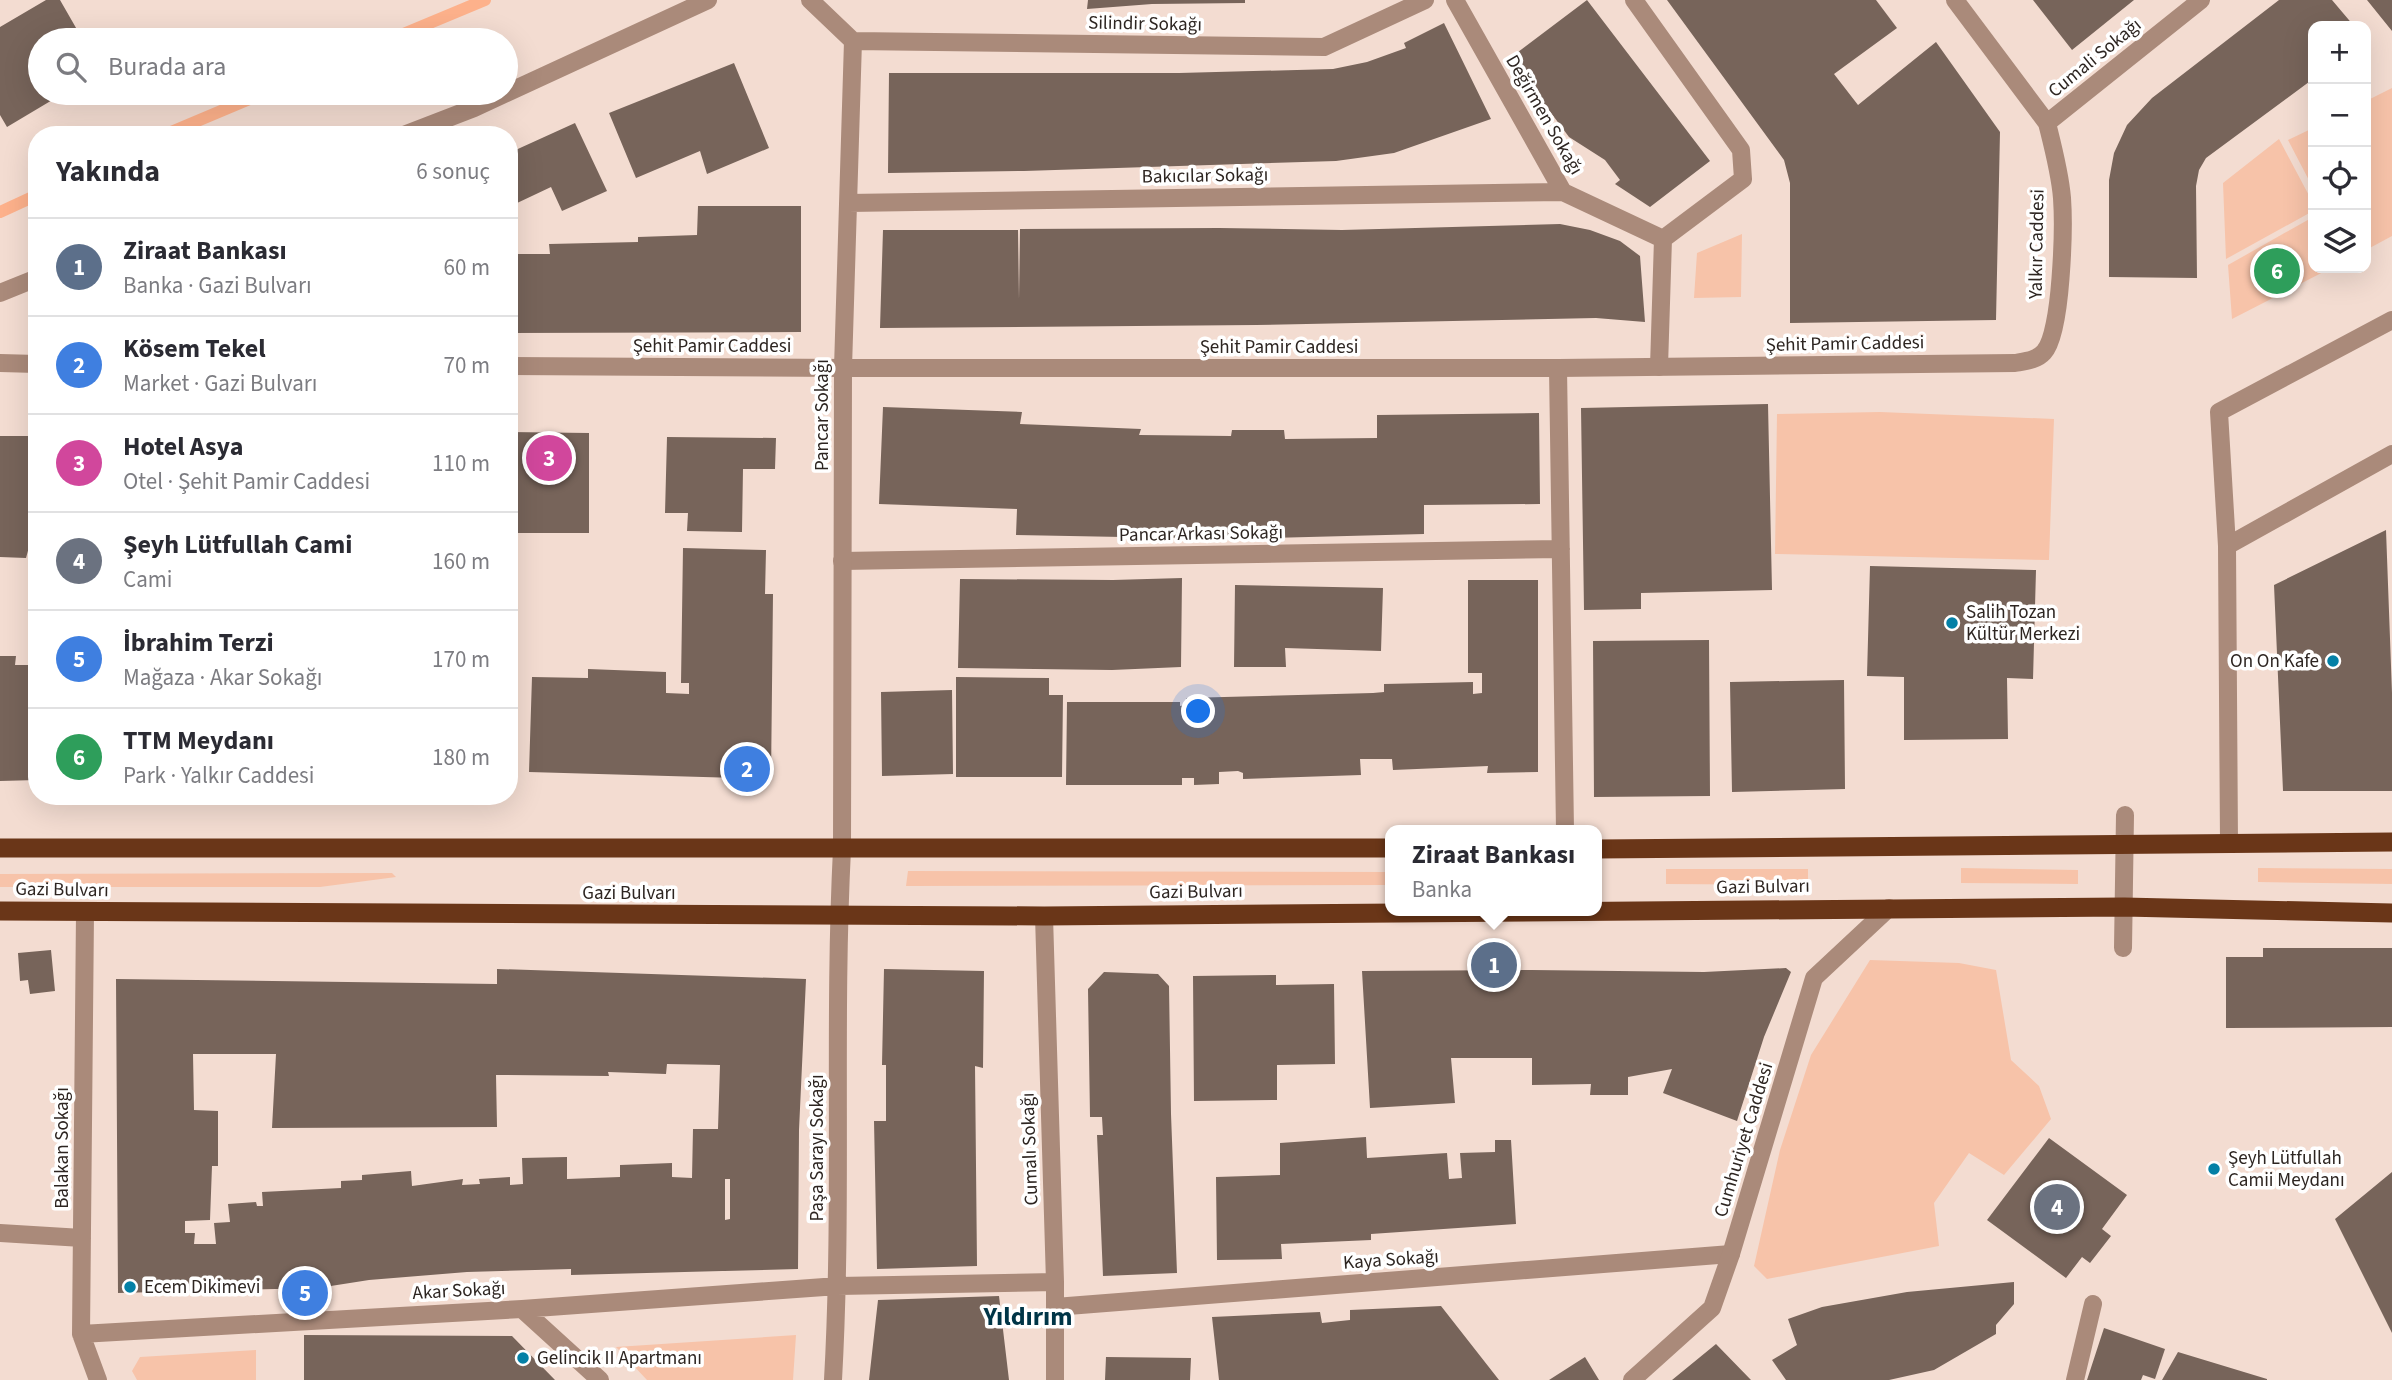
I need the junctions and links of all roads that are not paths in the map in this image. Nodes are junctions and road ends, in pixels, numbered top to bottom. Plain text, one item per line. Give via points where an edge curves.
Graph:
1 (708, 0) edge
2 (810, 0) edge
3 (1425, 0) edge
4 (1455, 0) edge
5 (1634, 0) edge
6 (1955, 0) edge
7 (2202, 0) edge
8 (853, 41) junction
9 (518, 88) edge
10 (480, 105) edge
11 (2047, 124) junction
12 (427, 126) edge
13 (1563, 192) junction
14 (848, 203) junction
15 (1663, 239) junction
16 (28, 282) edge
17 (0, 293) edge
18 (2392, 320) edge
19 (2045, 351) joint
20 (0, 363) edge
21 (28, 364) edge
22 (518, 366) edge
23 (1659, 367) junction
24 (843, 368) junction
25 (1558, 368) junction
26 (2392, 454) edge
27 (2227, 546) junction
28 (1561, 549) junction
29 (842, 561) junction
30 (2126, 815) dead end
31 (1565, 825) edge
32 (2392, 842) edge
33 (2229, 843) junction
34 (2125, 844) junction
35 (0, 848) edge
36 (1385, 848) edge
37 (842, 849) junction
38 (1602, 849) edge
39 (2124, 907) junction
40 (1889, 908) junction
41 (0, 911) edge
42 (1602, 911) edge
43 (85, 913) junction
44 (1385, 913) edge
45 (2392, 913) edge
46 (838, 916) junction
47 (1044, 916) junction
48 (2123, 948) dead end
49 (0, 1233) edge
50 (82, 1238) junction
51 (1731, 1254) junction
52 (1055, 1282) junction
53 (838, 1286) junction
54 (2093, 1304) dead end
55 (1055, 1307) junction
56 (522, 1309) junction
57 (81, 1334) junction
58 (98, 1380) edge
59 (600, 1380) edge
60 (833, 1380) edge
61 (1055, 1380) edge
62 (1632, 1380) edge
63 (2075, 1380) edge

1 - 9 street
2 - 8 street
3 - 8 street, Silindir Sokağı via 1324,47
4 - 13 street, Değirmen Sokağı
5 - 15 street via 1741,150 1743,179
6 - 11 street, Yalkır Caddesi
7 - 11 street, Cumali Sokağı
8 - 14 street, Pancar Sokağı
10 - 12 street
11 - 19 street, Yalkır Caddesi via 2062,197 2059,297 2055,330
13 - 14 street, Bakıcılar Sokağı
13 - 15 street, Değirmen Sokağı
14 - 24 street, Pancar Sokağı
15 - 23 street
16 - 17 street
18 - 27 street via 2219,412
19 - 23 street, Şehit Pamir Caddesi via 2015,363
20 - 21 street
22 - 24 street, Şehit Pamir Caddesi
23 - 25 street, Şehit Pamir Caddesi
24 - 25 street, Şehit Pamir Caddesi
24 - 29 street, Pancar Sokağı
25 - 28 street
26 - 27 street
27 - 33 street
28 - 29 street, Pancar Arkası Sokağı
28 - 31 street
29 - 37 street, Pancar Sokağı
30 - 34 street
32 - 33 highway, Gazi Bulvarı
33 - 34 highway, Gazi Bulvarı
34 - 38 highway, Gazi Bulvarı
34 - 39 street
35 - 37 highway
36 - 37 highway
37 - 46 street, Paşa Sarayı Sokağı
39 - 40 highway, Gazi Bulvarı
39 - 45 highway, Gazi Bulvarı
39 - 48 street
40 - 42 highway, Gazi Bulvarı
40 - 51 street, Cumhuriyet Caddesi via 1815,978
41 - 43 highway, Gazi Bulvarı
43 - 46 highway, Gazi Bulvarı
43 - 50 street, Balakan Sokağı
44 - 47 highway, Gazi Bulvarı
46 - 47 highway, Gazi Bulvarı
46 - 53 street, Paşa Sarayı Sokağı
47 - 52 street, Cumalı Sokağı
49 - 50 street
50 - 57 street, Balakan Sokağı
51 - 55 street, Kaya Sokağı
51 - 62 street, Cumhuriyet Caddesi via 1712,1308
52 - 53 street, Akar Sokağı
52 - 55 street, Cumalı Sokağı
53 - 56 street, Akar Sokağı
53 - 60 street, Paşa Sarayı Sokağı
54 - 63 street
55 - 61 street, Cumalı Sokağı
56 - 57 street, Akar Sokağı
56 - 59 street
57 - 58 street, Balakan Sokağı

